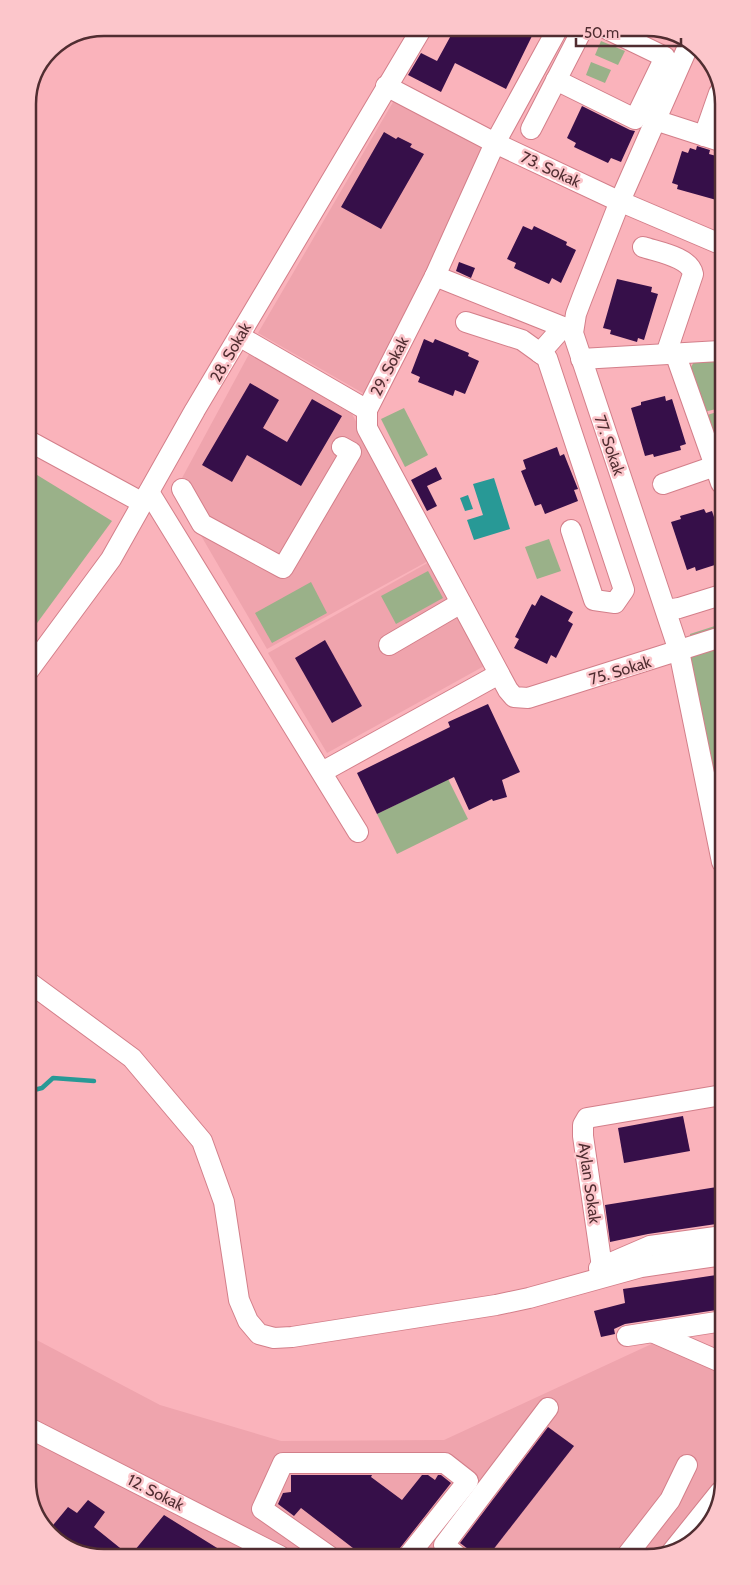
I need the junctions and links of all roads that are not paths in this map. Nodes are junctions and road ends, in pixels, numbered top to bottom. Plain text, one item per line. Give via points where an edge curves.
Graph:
1 (417, 36) edge
2 (554, 36) edge
3 (579, 36) edge
4 (621, 36) edge
5 (685, 48) edge
6 (672, 61) junction
7 (556, 80) junction
8 (386, 86) junction
9 (715, 119) edge
10 (656, 120) junction
11 (531, 129) dead end
12 (712, 138) edge
13 (495, 143) junction
14 (620, 201) junction
15 (715, 242) edge
16 (643, 246) dead end
17 (435, 276) junction
18 (466, 322) dead end
19 (568, 330) junction
20 (239, 336) junction
21 (715, 352) edge
22 (540, 353) junction
23 (671, 354) junction
24 (581, 359) junction
25 (367, 410) junction
26 (36, 444) edge
27 (342, 447) dead end
28 (715, 467) edge
29 (715, 475) edge
30 (663, 484) dead end
31 (182, 489) dead end
32 (146, 498) junction
33 (198, 516) junction
34 (172, 530) junction
35 (571, 530) dead end
36 (715, 597) edge
37 (461, 603) junction
38 (666, 610) junction
39 (715, 640) edge
40 (389, 646) dead end
41 (679, 651) junction
42 (36, 661) edge
43 (499, 674) junction
44 (518, 699) joint
45 (322, 772) junction
46 (715, 828) edge
47 (358, 832) dead end
48 (36, 987) edge
49 (715, 1096) edge
50 (715, 1237) edge
51 (715, 1256) edge
52 (602, 1267) junction
53 (528, 1298) junction
54 (715, 1322) edge
55 (652, 1332) junction
56 (627, 1336) dead end
57 (715, 1360) edge
58 (548, 1408) dead end
59 (36, 1431) edge
60 (687, 1465) dead end
61 (710, 1504) edge
62 (682, 1539) edge
63 (266, 1549) edge
64 (311, 1549) edge
65 (414, 1549) edge
66 (449, 1549) edge
67 (632, 1549) edge

1 - 8 street, 28. Sokak
2 - 13 street, 29. Sokak
3 - 7 street
4 - 6 street
5 - 6 street, 77. Sokak
6 - 7 street via 635,119
6 - 10 street, 77. Sokak
7 - 11 street
8 - 13 street, 73. Sokak
8 - 20 street, 28. Sokak
9 - 12 street
10 - 12 street
10 - 14 street, 77. Sokak
13 - 14 street, 73. Sokak
13 - 17 street, 29. Sokak
14 - 15 street, 73. Sokak
14 - 19 street, 77. Sokak
16 - 23 street via 686,261 692,269
17 - 19 street
17 - 25 street, 29. Sokak
18 - 22 street via 522,340
19 - 22 street
19 - 24 street, 77. Sokak
20 - 25 street
20 - 32 street, 28. Sokak
21 - 23 street
22 - 35 street via 547,358 624,590 615,602 594,600
23 - 24 street
23 - 28 street
24 - 38 street, 77. Sokak
25 - 37 street, 29. Sokak via 366,428
26 - 32 street
27 - 33 street via 351,452 284,568 202,524
29 - 30 street
31 - 33 street
32 - 34 street
32 - 42 street, 28. Sokak via 112,559
33 - 34 street
34 - 45 street
36 - 38 street
37 - 40 street
37 - 43 street, 29. Sokak
38 - 41 street, 77. Sokak
39 - 41 street, 75. Sokak
41 - 44 street, 75. Sokak
41 - 46 street, 77. Sokak
43 - 44 street, 29. Sokak via 510,694
43 - 45 street
45 - 47 street
48 - 53 street via 132,1058 202,1141 224,1202 239,1300 248,1321 259,1334 274,1338 292,1337
49 - 52 street, Aylan Sokak via 587,1118 583,1136
50 - 52 street via 650,1246
51 - 53 street via 640,1267
52 - 53 street
54 - 55 street
55 - 56 street
55 - 57 street
58 - 66 street via 444,1545
59 - 63 street, 12. Sokak
60 - 67 street via 670,1500
61 - 62 street
64 - 65 street via 262,1509 283,1463 445,1463 468,1480

